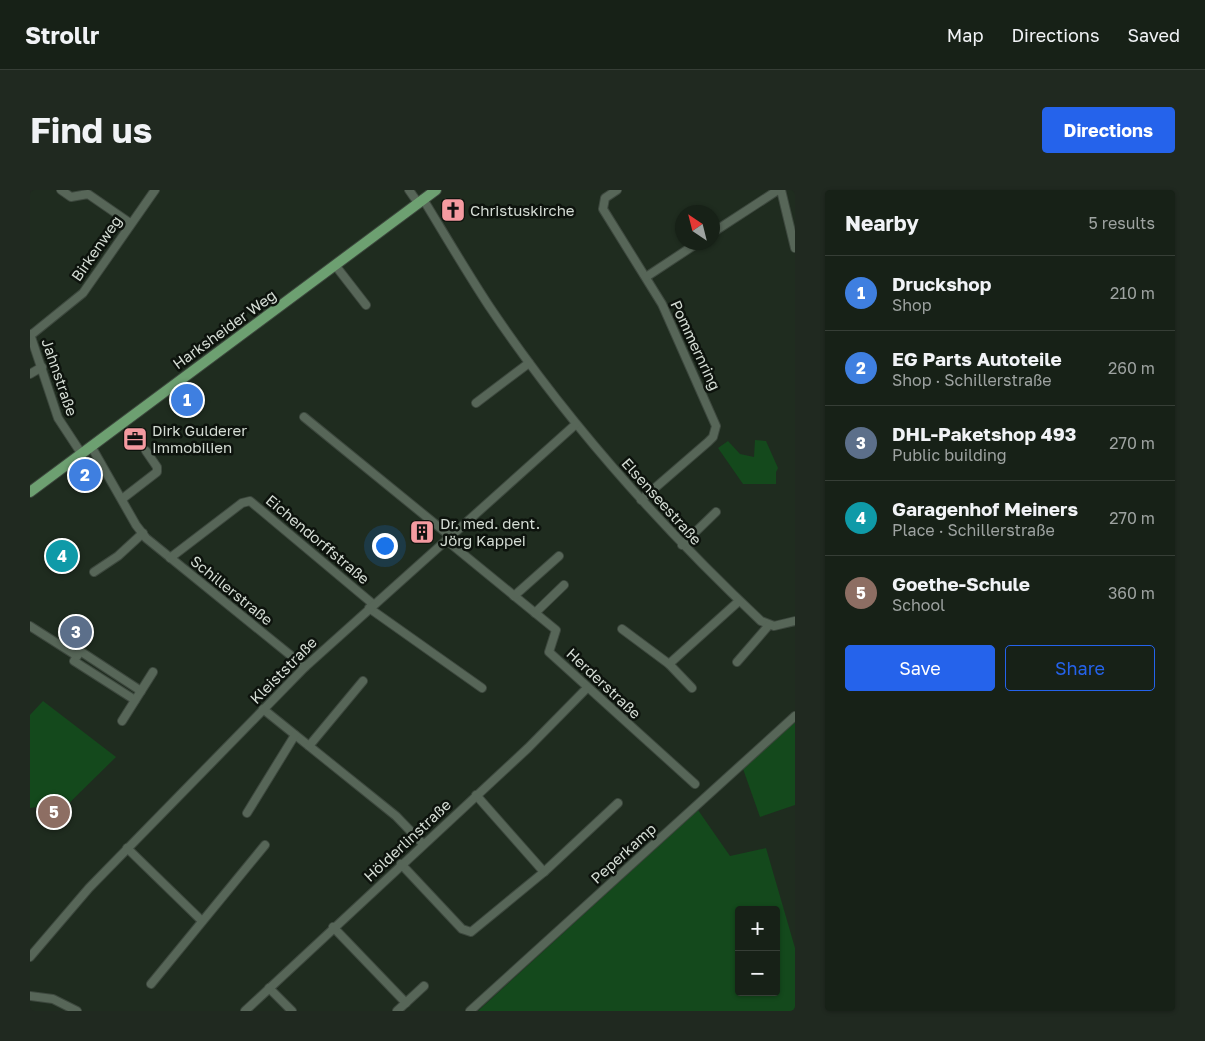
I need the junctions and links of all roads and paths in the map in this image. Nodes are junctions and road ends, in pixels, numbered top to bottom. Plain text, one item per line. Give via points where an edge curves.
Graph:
1 (61, 190) edge
2 (155, 190) edge
3 (409, 190) edge
4 (436, 190) edge
5 (617, 190) edge
6 (780, 190) edge
7 (421, 201) junction
8 (130, 223) junction
9 (720, 228) edge
10 (795, 248) edge
11 (686, 250) edge
12 (335, 265) junction
13 (646, 277) junction
14 (366, 305) dead end
15 (30, 334) edge
16 (530, 363) junction
17 (42, 367) junction
18 (30, 374) edge
19 (476, 402) dead end
20 (304, 418) dead end
21 (576, 424) junction
22 (91, 446) junction
23 (146, 451) dead end
24 (81, 453) junction
25 (30, 492) edge
26 (122, 499) junction
27 (641, 500) junction
28 (716, 512) dead end
29 (143, 533) junction
30 (448, 538) junction
31 (682, 545) junction
32 (559, 556) dead end
33 (170, 558) junction
34 (94, 572) dead end
35 (564, 585) dead end
36 (514, 596) junction
37 (739, 601) junction
38 (371, 606) junction
39 (535, 613) junction
40 (795, 621) edge
41 (769, 625) junction
42 (30, 626) edge
43 (622, 629) dead end
44 (77, 656) junction
45 (737, 662) dead end
46 (669, 664) junction
47 (305, 667) junction
48 (153, 672) dead end
49 (363, 681) dead end
50 (482, 688) dead end
51 (587, 688) junction
52 (692, 688) dead end
53 (141, 691) junction
54 (135, 700) junction
55 (264, 709) junction
56 (795, 716) edge
57 (122, 720) dead end
58 (295, 735) junction
59 (309, 746) junction
60 (695, 784) dead end
61 (476, 795) junction
62 (618, 803) dead end
63 (247, 813) dead end
64 (423, 844) junction
65 (265, 845) dead end
66 (128, 848) junction
67 (401, 864) junction
68 (544, 872) junction
69 (202, 922) junction
70 (334, 928) junction
71 (30, 957) edge
72 (151, 984) dead end
73 (424, 986) dead end
74 (269, 988) junction
75 (30, 996) edge
76 (406, 1003) junction
77 (77, 1011) edge
78 (245, 1011) edge
79 (292, 1011) edge
80 (397, 1011) edge
81 (470, 1011) edge

1 - 8 street via 71,197 88,194
2 - 8 street, Birkenweg
3 - 7 street, Elsenseestraße
4 - 7 main road, Harksheider Weg
5 - 13 street, Pommernring via 605,198 603,209
6 - 9 street
6 - 10 street
7 - 12 main road, Harksheider Weg
7 - 16 street, Elsenseestraße
8 - 15 street, Birkenweg via 83,292
11 - 13 street
12 - 14 street
12 - 22 main road, Harksheider Weg
13 - 27 street, Pommernring via 662,304 716,426 708,442
15 - 17 street, Jahnstraße
16 - 19 street
16 - 21 street, Elsenseestraße
17 - 18 street
17 - 24 street, Jahnstraße via 58,418
20 - 30 street, Herderstraße
21 - 27 street, Elsenseestraße
21 - 30 street, Kleiststraße
22 - 24 main road, Harksheider Weg
22 - 26 street, Schillerstraße
23 - 26 street via 157,472
24 - 25 main road, Harksheider Weg
26 - 29 street, Schillerstraße
27 - 31 street, Elsenseestraße
28 - 31 street
29 - 33 street, Schillerstraße
29 - 34 street
30 - 36 street, Herderstraße
30 - 38 street, Kleiststraße
31 - 37 street, Elsenseestraße
32 - 36 street
33 - 38 street, Eichendorffstraße via 242,503 250,502
33 - 47 street, Schillerstraße
35 - 39 street
36 - 39 street, Herderstraße
37 - 41 street, Elsenseestraße
37 - 46 street
38 - 47 street, Kleiststraße
38 - 50 street, Eichendorffstraße
39 - 51 street, Herderstraße via 556,630 549,652
40 - 41 street
41 - 45 street
42 - 44 street
43 - 46 street
44 - 53 street via 80,651
44 - 54 street via 74,661
46 - 52 street
47 - 55 street, Kleiststraße
48 - 53 street
49 - 59 street
51 - 60 street, Herderstraße
51 - 61 street, Hölderlinstraße
53 - 54 street
54 - 57 street
55 - 58 street
55 - 66 street, Kleiststraße
56 - 81 street, Peperkamp
58 - 59 street
58 - 63 street
59 - 64 street via 396,816
61 - 64 street, Hölderlinstraße
61 - 68 street
62 - 68 street
64 - 67 street, Hölderlinstraße
65 - 69 street
66 - 69 street
66 - 71 street, Kleiststraße
67 - 68 street via 468,932 478,928
67 - 70 street, Hölderlinstraße
69 - 72 street
70 - 74 street, Hölderlinstraße
70 - 76 street
73 - 76 street
74 - 78 street, Hölderlinstraße
74 - 79 street
75 - 77 street via 53,999
76 - 80 street

